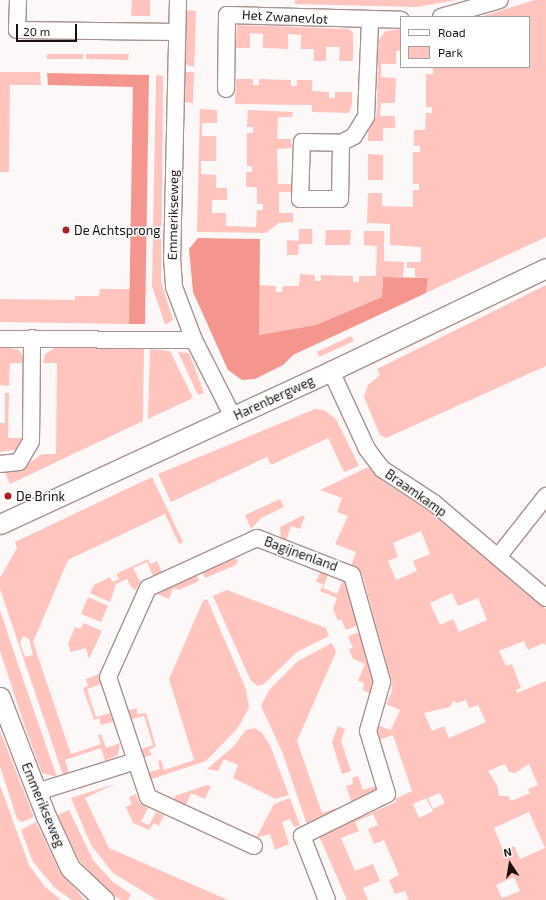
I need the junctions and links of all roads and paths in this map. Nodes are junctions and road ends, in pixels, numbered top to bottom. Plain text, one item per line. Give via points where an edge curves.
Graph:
1 (18, 0) edge
2 (178, 0) edge
3 (500, 0) edge
4 (444, 16) edge
5 (400, 20) edge
6 (370, 21) junction
7 (177, 32) junction
8 (226, 89) dead end
9 (341, 143) dead end
10 (546, 268) edge
11 (32, 338) junction
12 (0, 339) edge
13 (194, 340) junction
14 (331, 371) junction
15 (233, 416) junction
16 (0, 464) edge
17 (546, 496) edge
18 (0, 524) edge
19 (498, 557) junction
20 (546, 598) edge
21 (0, 697) edge
22 (136, 761) junction
23 (37, 792) junction
24 (254, 846) dead end
25 (104, 900) edge
26 (327, 900) edge

1 - 7 street via 17,30
2 - 7 street, Emmerikseweg
3 - 4 street
5 - 6 street, Het Zwanevlot
6 - 8 street, Het Zwanevlot via 226,15
6 - 9 street via 366,118 354,136
7 - 13 street, Emmerikseweg via 172,257 174,287
10 - 14 street, Harenbergweg
11 - 12 street
11 - 13 street
11 - 16 street via 32,441 19,462
13 - 15 street, Emmerikseweg
14 - 15 street, Harenbergweg
14 - 19 street, Braamkamp via 367,449 382,469 434,503
15 - 18 street, Harenbergweg
17 - 19 street
19 - 20 street, Braamkamp
21 - 23 street, Emmerikseweg
22 - 23 street
22 - 24 street, Bagijnenland via 150,798
22 - 26 street, Bagijnenland via 108,677 148,588 254,538 347,570 353,578 382,682 368,731 387,794 302,835 301,841
23 - 25 street, Emmerikseweg via 70,868

